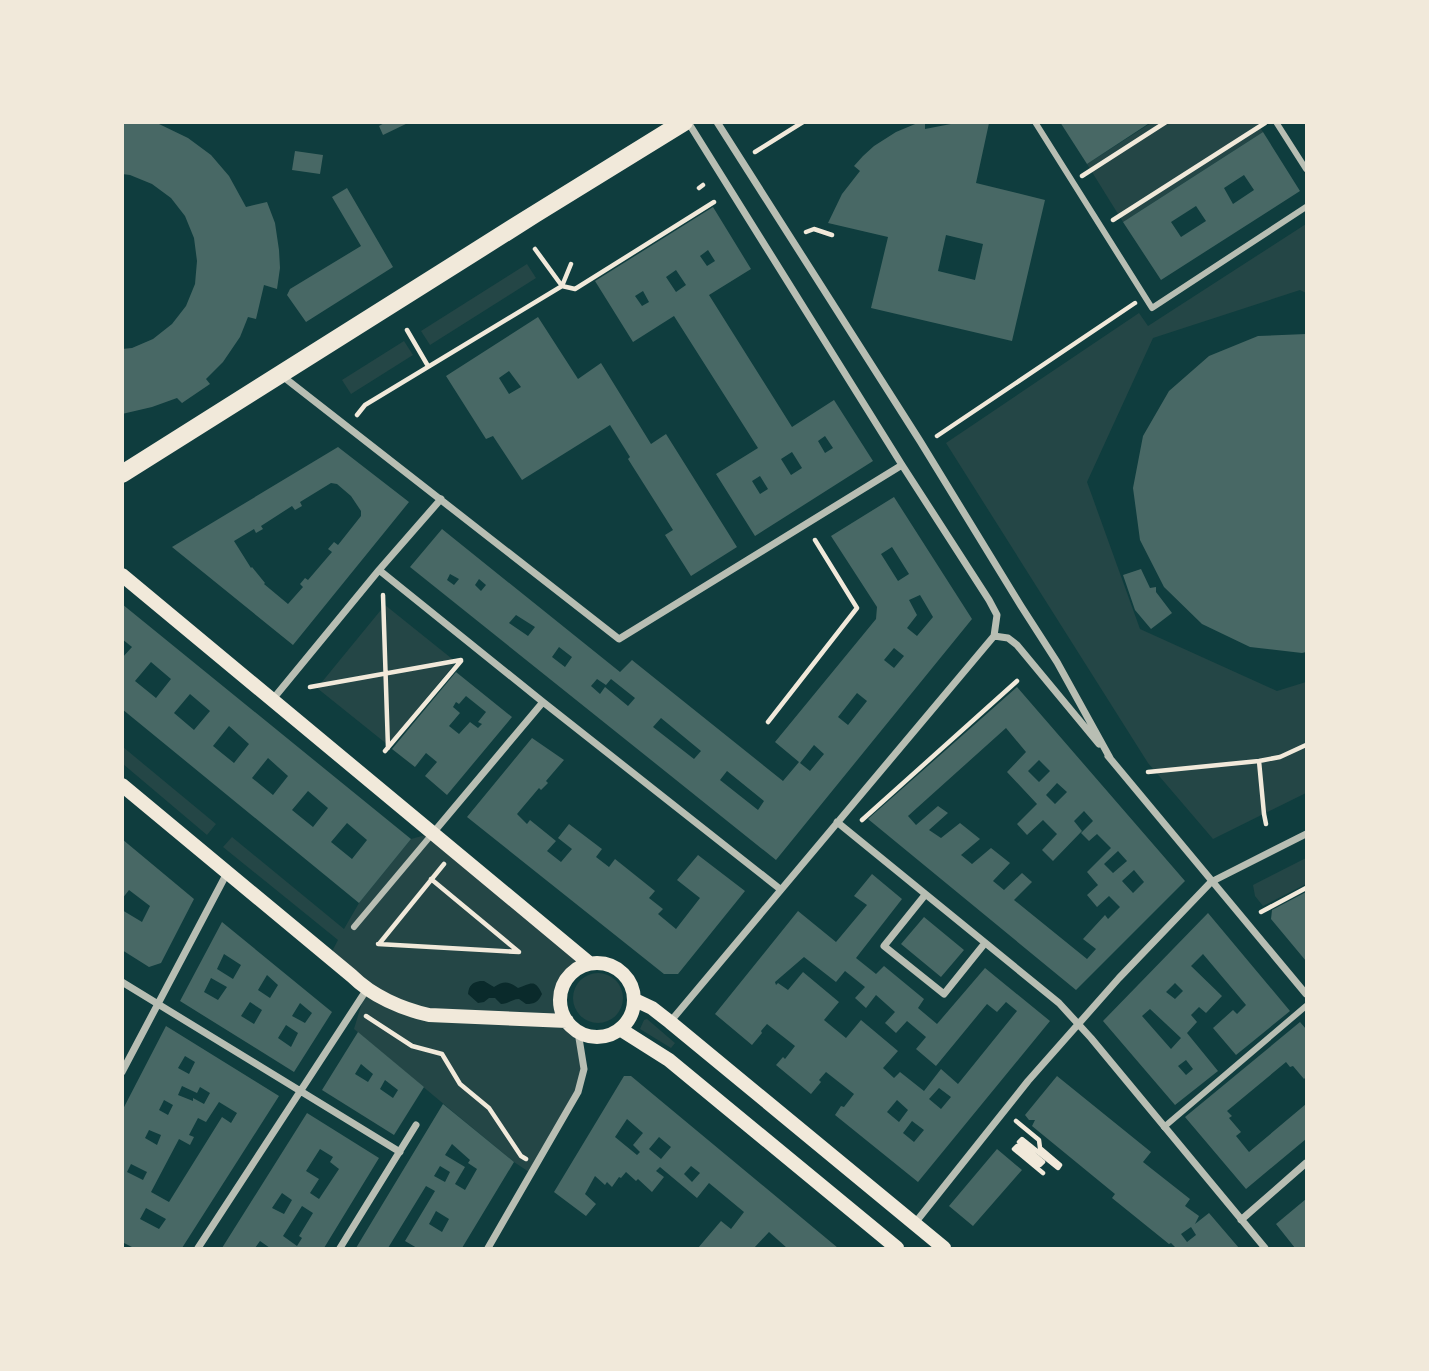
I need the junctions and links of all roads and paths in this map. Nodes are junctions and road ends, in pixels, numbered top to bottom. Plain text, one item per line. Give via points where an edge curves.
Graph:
1 (686, 122) edge
2 (717, 122) edge
3 (803, 122) edge
4 (1035, 122) edge
5 (1166, 122) edge
6 (1265, 122) edge
7 (1276, 122) edge
8 (755, 152) dead end
9 (1307, 169) edge
10 (1072, 182) junction
11 (714, 202) dead end
12 (1307, 207) edge
13 (1101, 227) junction
14 (806, 232) dead end
15 (832, 235) dead end
16 (535, 249) dead end
17 (571, 264) dead end
18 (562, 286) junction
19 (1144, 296) junction
20 (407, 330) dead end
21 (428, 366) junction
22 (281, 374) junction
23 (357, 415) dead end
24 (937, 436) dead end
25 (902, 466) junction
26 (122, 474) edge
27 (441, 499) junction
28 (815, 540) dead end
29 (379, 570) junction
30 (122, 575) edge
31 (383, 595) dead end
32 (995, 636) junction
33 (386, 674) junction
34 (1017, 681) dead end
35 (310, 687) dead end
36 (272, 700) junction
37 (542, 702) junction
38 (768, 722) dead end
39 (1307, 745) edge
40 (1110, 758) junction
41 (1259, 761) junction
42 (1148, 772) dead end
43 (122, 785) edge
44 (862, 820) dead end
45 (837, 822) junction
46 (1266, 824) dead end
47 (433, 833) junction
48 (1307, 834) edge
49 (447, 860) dead end
50 (227, 872) junction
51 (431, 879) junction
52 (1212, 881) junction
53 (1307, 888) edge
54 (780, 889) junction
55 (925, 895) junction
56 (1261, 912) dead end
57 (354, 927) dead end
58 (985, 943) junction
59 (589, 963) junction
60 (122, 982) edge
61 (366, 989) junction
62 (1307, 994) edge
63 (635, 1000) junction
64 (158, 1005) junction
65 (1307, 1006) edge
66 (567, 1021) junction
67 (670, 1022) junction
68 (1078, 1025) junction
69 (620, 1029) junction
70 (578, 1032) junction
71 (122, 1072) edge
72 (302, 1090) junction
73 (1016, 1121) dead end
74 (416, 1125) dead end
75 (1164, 1127) junction
76 (400, 1152) junction
77 (1307, 1163) edge
78 (1043, 1173) dead end
79 (1241, 1220) junction
80 (914, 1224) junction
81 (198, 1248) edge
82 (340, 1248) edge
83 (488, 1248) edge
84 (897, 1248) edge
85 (944, 1248) edge
86 (1265, 1248) edge

1 - 22 highway
1 - 25 street
2 - 40 street via 920,440 1057,662
3 - 8 path
4 - 10 street
5 - 10 path
6 - 13 path
7 - 9 street
10 - 13 street
11 - 18 path via 575,289
12 - 19 street via 1152,308
13 - 19 street
14 - 15 path via 814,229
16 - 18 path
17 - 18 path
18 - 21 path
19 - 24 path
20 - 21 path
21 - 23 path via 365,405
22 - 26 highway
22 - 27 street
25 - 27 street via 619,639
25 - 32 street via 997,615
27 - 29 street
28 - 38 path via 857,608
29 - 36 street
29 - 37 street
30 - 36 main road
31 - 33 path
32 - 40 street via 1017,645
32 - 45 street
33 - 33 path via 461,660 387,750
33 - 35 path
34 - 44 path
36 - 47 main road
37 - 47 street
37 - 54 street
39 - 41 path
40 - 52 street
41 - 42 path
41 - 46 path
43 - 50 main road
45 - 54 street
45 - 55 street
47 - 57 street
47 - 59 main road
48 - 52 street
49 - 51 path
50 - 61 main road
50 - 64 street
51 - 51 path via 378,944 519,952 441,887
52 - 62 street
52 - 68 street
53 - 56 path
54 - 67 street
55 - 58 street
55 - 58 street via 884,946 944,994
58 - 68 street via 1059,1003
59 - 63 main road via 603,962 626,975
59 - 66 main road via 562,986 561,1010
60 - 64 street
61 - 66 main road via 429,1015
61 - 72 street
63 - 67 main road
63 - 69 main road via 631,1017
64 - 71 street
64 - 72 street
65 - 75 street
66 - 70 main road
67 - 80 main road
68 - 75 street
68 - 80 street
69 - 70 main road via 604,1037
69 - 84 main road via 669,1060
70 - 83 street via 583,1080
72 - 76 street
72 - 81 street
73 - 78 path via 1060,1165 1058,1168 1022,1139 1019,1142 1043,1162 1040,1165 1017,1146 1014,1149
74 - 76 street
75 - 79 street
76 - 82 street
77 - 79 street
79 - 86 street
80 - 85 main road

